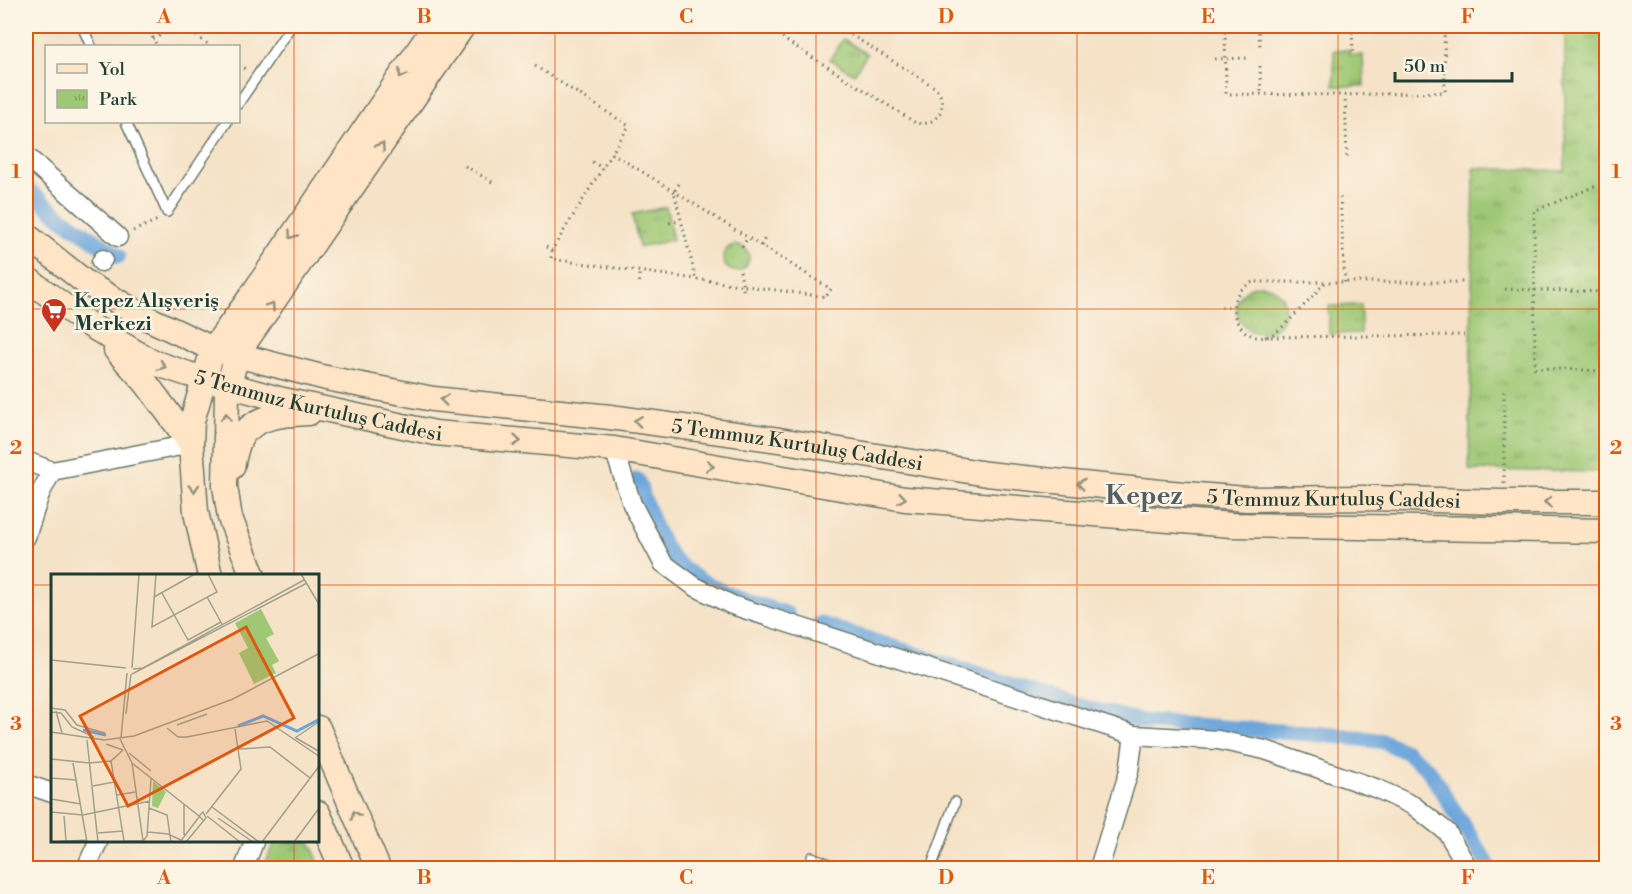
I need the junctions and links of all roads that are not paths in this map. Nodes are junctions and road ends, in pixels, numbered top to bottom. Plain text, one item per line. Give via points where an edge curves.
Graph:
1 (82, 26) edge
2 (291, 26) edge
3 (435, 26) edge
4 (463, 26) edge
5 (91, 45) edge
6 (240, 101) edge
7 (126, 123) edge
8 (226, 123) edge
9 (26, 156) edge
10 (28, 236) edge
11 (118, 237) road end
12 (26, 278) edge
13 (88, 324) junction
14 (213, 348) junction
15 (237, 354) junction
16 (203, 378) junction
17 (229, 386) junction
18 (335, 412) junction
19 (190, 444) junction
20 (614, 449) junction
21 (26, 461) edge
22 (52, 471) junction
23 (225, 486) junction
24 (1606, 502) edge
25 (1606, 531) edge
26 (26, 537) edge
27 (209, 574) edge
28 (252, 574) edge
29 (320, 733) edge
30 (1134, 735) junction
31 (26, 784) edge
32 (51, 793) edge
33 (955, 802) dead end
34 (320, 818) edge
35 (98, 843) edge
36 (254, 843) edge
37 (812, 857) dead end
38 (86, 868) edge
39 (244, 868) edge
40 (342, 868) edge
41 (378, 868) edge
42 (839, 868) edge
43 (931, 868) edge
44 (1099, 868) edge
45 (1468, 868) edge

1 - 5 lane
2 - 6 lane
3 -> 14 main road
15 -> 4 main road
7 - 8 lane via 167,212
9 - 11 street
10 - 14 main road, 5 Temmuz Kurtuluş Caddesi via 86,283 141,315
12 - 13 main road, 5 Temmuz Kurtuluş Caddesi
13 -> 16 main road, 5 Temmuz Kurtuluş Caddesi via 152,362
13 - 19 main road via 140,376
14 - 15 main road, 5 Temmuz Kurtuluş Caddesi
14 - 16 main road
15 - 17 main road
24 -> 15 main road, 5 Temmuz Kurtuluş Caddesi via 1246,499 987,474 633,420 433,399 326,378
16 - 17 main road, 5 Temmuz Kurtuluş Caddesi
16 - 19 main road
17 - 18 main road, 5 Temmuz Kurtuluş Caddesi
23 -> 17 main road
18 -> 20 main road, 5 Temmuz Kurtuluş Caddesi via 435,433
18 - 23 main road via 284,414 248,429 240,440
19 - 22 street
19 -> 27 main road via 196,512
20 -> 25 main road, 5 Temmuz Kurtuluş Caddesi via 905,499 1232,525
20 - 30 street via 632,504 663,562 694,586 761,615
21 - 22 street
22 - 26 street
23 - 28 main road via 230,518
41 -> 29 main road
30 - 44 street via 1129,771
30 - 45 street via 1218,740 1265,750 1378,789 1414,806 1447,832
31 - 32 street
33 - 43 lane
34 - 40 main road
35 - 38 street
36 - 39 street
37 - 42 lane

